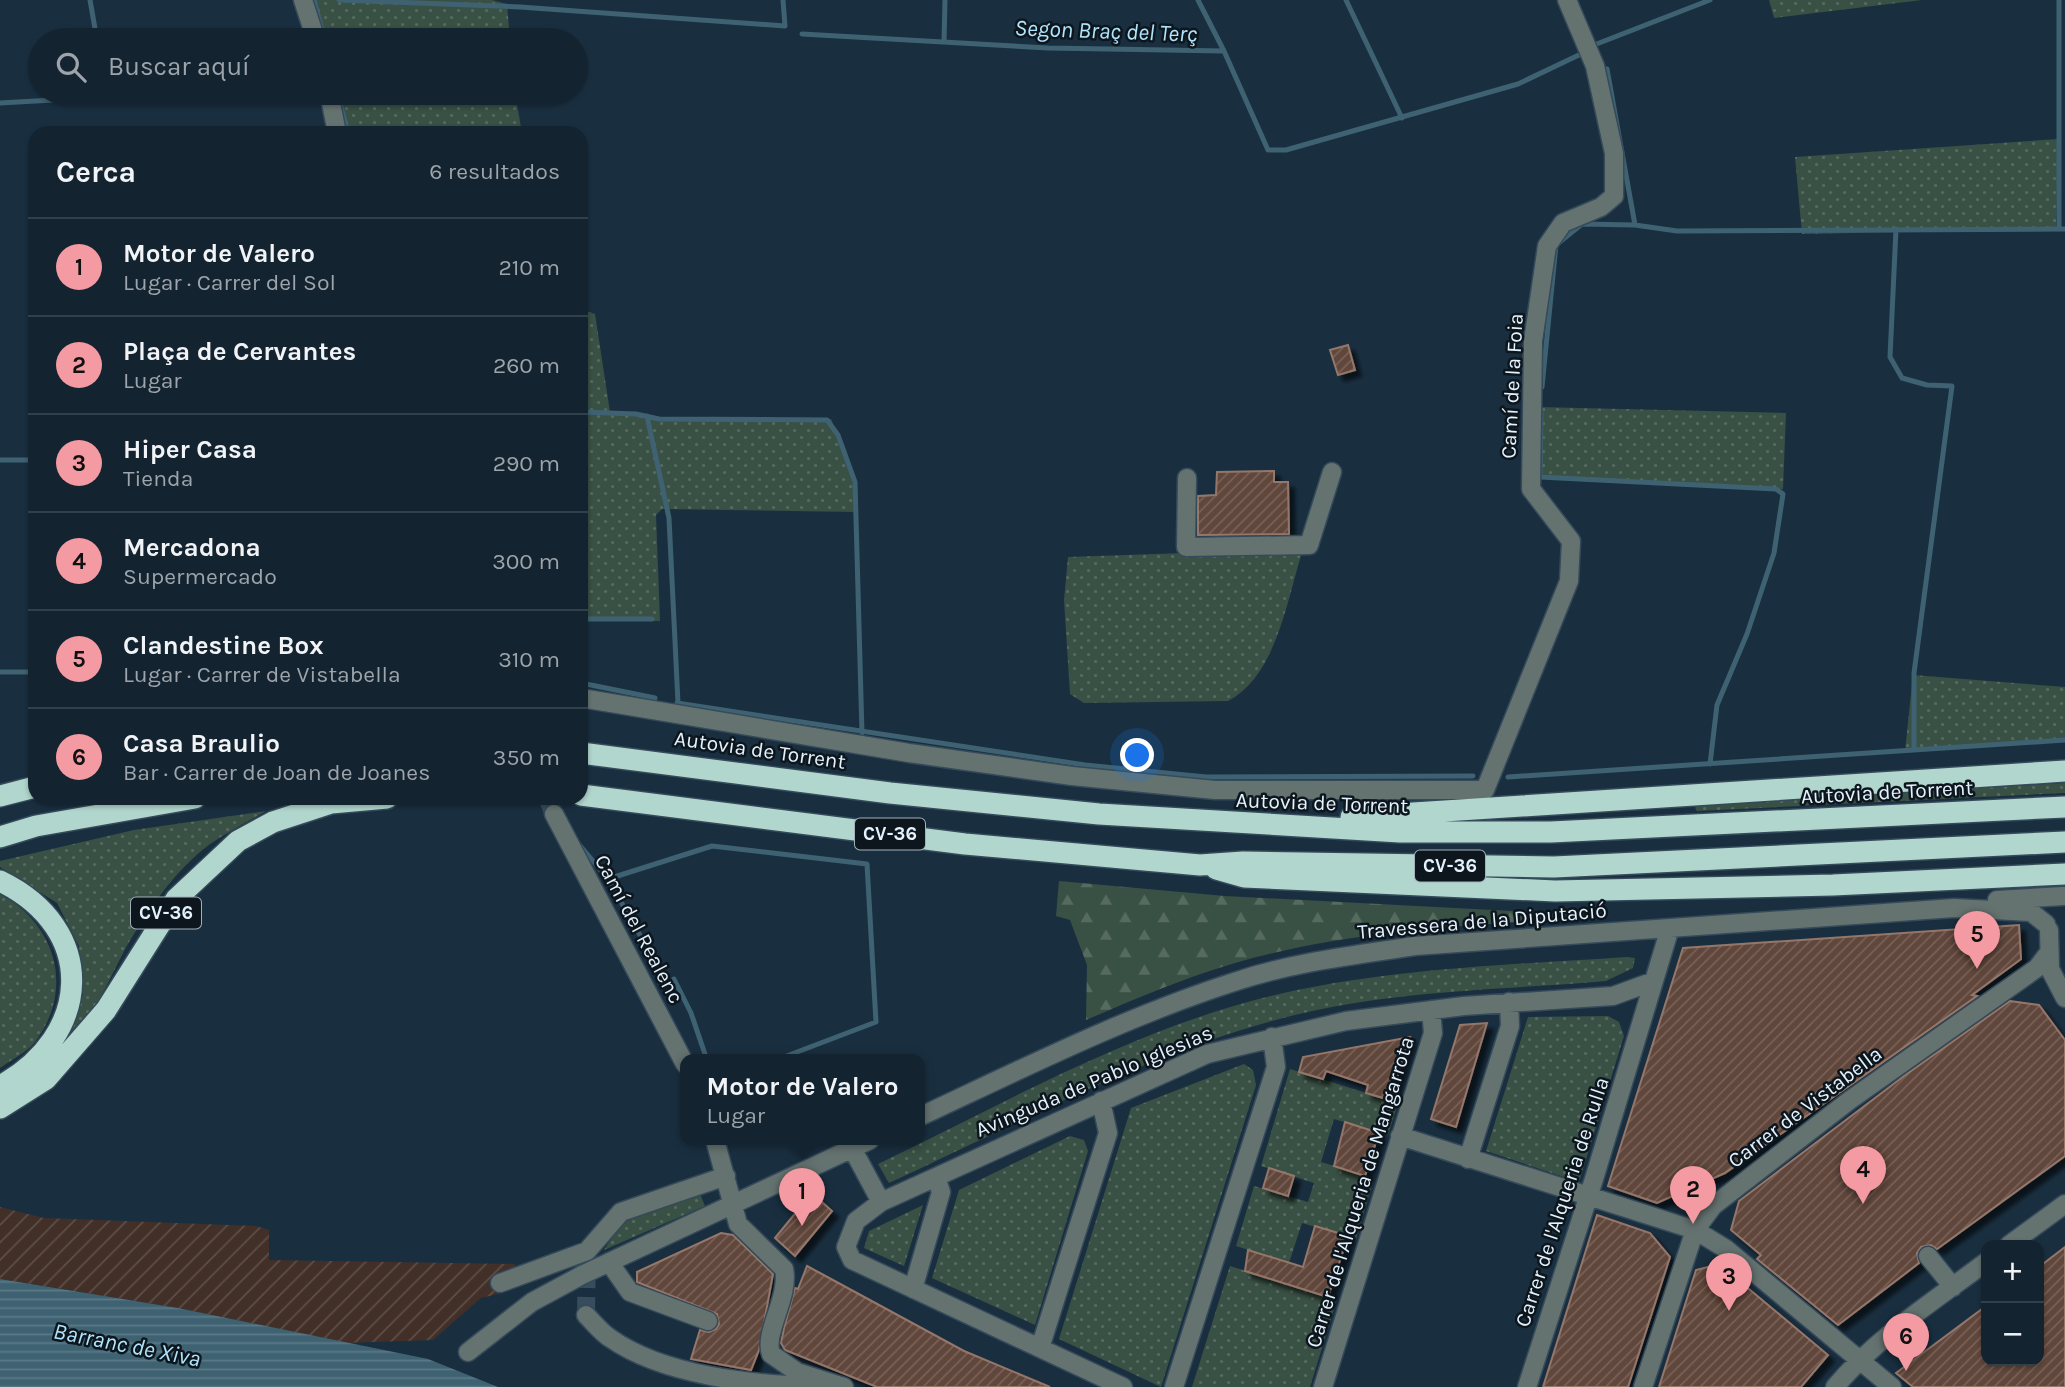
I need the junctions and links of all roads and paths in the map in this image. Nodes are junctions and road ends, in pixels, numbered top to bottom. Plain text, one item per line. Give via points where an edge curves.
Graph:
1 (303, 0) edge
2 (1567, 0) edge
3 (312, 28) edge
4 (331, 105) edge
5 (336, 126) edge
6 (1332, 472) dead end
7 (1187, 478) dead end
8 (588, 699) edge
9 (588, 754) edge
10 (2065, 771) edge
11 (28, 789) edge
12 (0, 796) edge
13 (588, 796) edge
14 (155, 805) edge
15 (325, 805) edge
16 (2065, 807) edge
17 (554, 814) tunnel mouth
18 (1220, 824) junction
19 (0, 837) edge
20 (2065, 842) edge
21 (1200, 864) junction
22 (2065, 874) edge
23 (0, 881) edge
24 (2064, 896) edge
25 (1954, 908) junction
26 (1670, 928) junction
27 (2053, 931) edge
28 (2048, 955) junction
29 (1654, 981) junction
30 (1613, 996) junction
31 (2065, 998) edge
32 (1509, 1002) junction
33 (1430, 1010) junction
34 (1639, 1031) junction
35 (1272, 1037) junction
36 (680, 1054) edge
37 (0, 1087) edge
38 (1101, 1101) junction
39 (0, 1108) edge
40 (925, 1114) edge
41 (1400, 1136) junction
42 (717, 1145) edge
43 (859, 1145) edge
44 (852, 1148) junction
45 (1468, 1159) junction
46 (726, 1176) junction
47 (936, 1177) junction
48 (1588, 1197) junction
49 (881, 1202) junction
50 (2065, 1204) edge
51 (733, 1205) junction
52 (1695, 1230) junction
53 (2016, 1240) edge
54 (1928, 1256) dead end
55 (609, 1262) junction
56 (1981, 1266) edge
57 (500, 1283) dead end
58 (1953, 1287) junction
59 (913, 1289) junction
60 (586, 1315) dead end
61 (708, 1321) dead end
62 (1040, 1348) junction
63 (468, 1352) dead end
64 (1859, 1358) junction
65 (840, 1386) edge
66 (1123, 1387) edge
67 (1174, 1387) edge
68 (1323, 1387) edge
69 (1527, 1387) edge
70 (1643, 1387) edge
71 (1835, 1387) edge
72 (1892, 1387) edge

1 - 3 street
2 - 8 street, Camí de la Foia via 1595,66 1614,153 1614,197 1563,223 1547,246 1533,341 1531,489 1571,541 1569,581 1485,790 1215,790 1072,776
4 - 5 street
6 - 7 street via 1309,545 1186,547
9 - 18 highway, Autovia de Torrent / CV-36 via 890,793
10 - 18 highway
11 - 12 highway
13 - 21 highway, CV-36 via 965,844
14 - 19 highway via 36,826
15 - 39 highway, CV-36 via 273,822 239,841 176,899 106,1010 46,1079
16 - 18 highway, Autovia de Torrent / CV-36 via 1552,832 1400,832
17 - 36 street, Camí del Realenc
20 - 21 highway, CV-36 via 1554,867
21 - 22 highway via 1244,877 1555,891 1846,885
23 - 37 highway via 24,892 50,916 64,938 71,968 70,999 46,1049 18,1077
24 - 25 street, Travessera de la Diputació via 2008,898
24 - 27 street via 2048,905
25 - 26 street, Travessera de la Diputació
25 - 27 street, Travessera de la Diputació via 2031,912
26 - 29 street, Carrer de l'Alqueria de Rulla
26 - 40 street, Travessera de la Diputació via 1415,946 1339,957 1240,980 1131,1018
27 - 28 street
28 - 31 street via 2053,979
28 - 52 street, Carrer de Vistabella via 1839,1118 1724,1196
29 - 30 street, Avinguda de Pablo Iglesias
29 - 34 street, Carrer de l'Alqueria de Rulla
30 - 32 street, Avinguda de Pablo Iglesias
30 - 34 street via 1629,1006
32 - 33 street, Avinguda de Pablo Iglesias
32 - 45 street via 1510,1026
33 - 35 street, Avinguda de Pablo Iglesias
33 - 41 street, Carrer de l'Alqueria de Mangarrota via 1433,1033
34 - 48 street, Carrer de l'Alqueria de Rulla
35 - 38 street, Avinguda de Pablo Iglesias via 1207,1054
35 - 67 street via 1276,1067
38 - 47 street, Avinguda de Pablo Iglesias
38 - 62 street via 1108,1133
41 - 45 street
41 - 68 street, Carrer de l'Alqueria de Mangarrota
42 - 46 street
43 - 44 street
44 - 49 street
44 - 51 street
45 - 48 street
46 - 51 street
46 - 57 street via 621,1212 587,1251
47 - 49 street, Avinguda de Pablo Iglesias
47 - 59 street via 941,1192
48 - 52 street
48 - 69 street, Carrer de l'Alqueria de Rulla
49 - 59 street, Avinguda de Pablo Iglesias via 856,1221 846,1247 852,1260
50 - 53 street
51 - 55 street
51 - 65 street via 742,1230 784,1269 785,1293 769,1343 771,1354 797,1373
52 - 64 street via 1726,1249
52 - 70 street, Carrer de Vistabella
54 - 58 street
55 - 61 street via 630,1292
55 - 63 street via 532,1302
56 - 58 street
58 - 64 street
59 - 62 street
60 - 65 street via 610,1338 661,1364 780,1384
62 - 66 street
64 - 71 street
64 - 72 street

